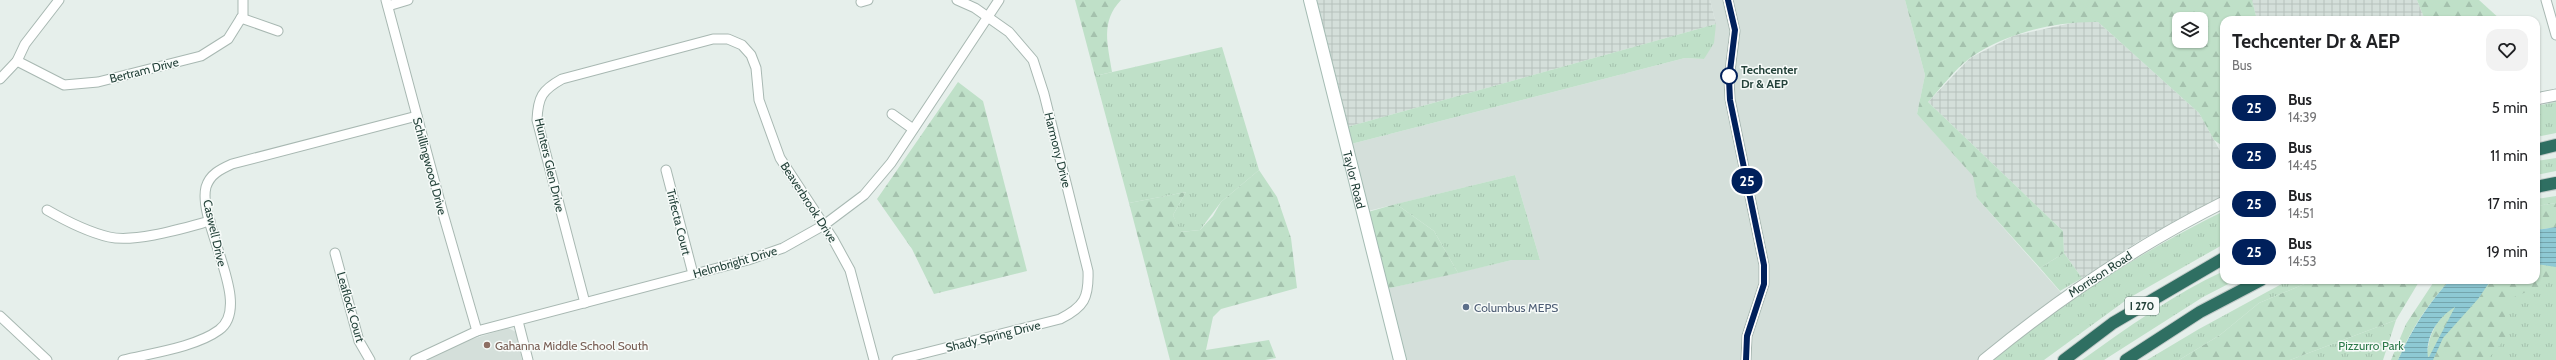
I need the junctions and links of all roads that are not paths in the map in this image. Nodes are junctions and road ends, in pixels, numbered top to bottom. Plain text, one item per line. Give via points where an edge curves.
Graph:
1 (59, 0) edge
2 (243, 0) edge
3 (408, 0) edge
4 (957, 0) edge
5 (999, 0) edge
6 (1310, 0) edge
7 (1728, 0) edge
8 (2546, 0) edge
9 (387, 3) edge
10 (988, 17) junction
11 (241, 18) junction
12 (2554, 21) edge
13 (278, 31) dead end
14 (2556, 35) edge
15 (742, 45) joint
16 (17, 61) junction
17 (0, 79) edge
18 (2556, 95) edge
19 (2540, 98) edge
20 (892, 114) dead end
21 (417, 116) junction
22 (913, 129) junction
23 (2556, 145) edge
24 (2540, 149) edge
25 (666, 170) dead end
26 (2556, 183) edge
27 (2540, 186) edge
28 (2220, 204) edge
29 (47, 210) dead end
30 (210, 221) junction
31 (824, 225) junction
32 (335, 252) dead end
33 (2220, 260) edge
34 (693, 274) junction
35 (2253, 284) edge
36 (1084, 302) joint
37 (585, 303) junction
38 (0, 316) edge
39 (518, 321) junction
40 (478, 331) junction
41 (47, 360) edge
42 (123, 360) edge
43 (370, 360) edge
44 (415, 360) edge
45 (528, 360) edge
46 (874, 360) edge
47 (897, 360) edge
48 (1400, 360) edge
49 (1746, 360) edge
50 (1984, 360) edge
51 (2064, 360) edge
52 (2126, 360) edge

1 - 16 street via 25,44
2 - 11 street, Bertram Drive
3 - 9 street
4 - 10 street, Harmony Drive
5 - 10 street, Helmbright Drive
6 - 48 main road, Taylor Road
7 - 49 street via 1735,30 1729,79 1730,100 1764,265 1764,284 1747,336
8 - 12 street
9 - 21 street, Schillingwood Drive
10 - 22 street, Helmbright Drive
10 - 36 street, Harmony Drive via 1009,32 1033,60 1044,94 1088,271 1089,287
11 - 13 street
11 - 16 street, Bertram Drive via 228,38 201,56 98,82 64,85
12 - 14 street
15 - 31 street, Beaverbrook Drive via 751,55 756,68 759,100 780,158
15 - 37 street, Hunters Glen Drive via 728,39 713,39 562,79 547,88 538,103 537,120
16 - 17 street
18 - 19 street
20 - 22 street
21 - 30 street, Caswell Drive via 232,164 216,172 206,187
21 - 40 street, Schillingwood Drive
22 - 31 street, Helmbright Drive via 891,163 864,195
23 - 24 highway
25 - 34 street, Trifecta Court
26 - 27 highway
28 - 50 street, Morrison Road via 2114,264 2034,320
29 - 30 street via 66,221 111,237 158,235
30 - 42 street, Caswell Drive via 230,294 230,313 220,329 204,339
31 - 34 street, Helmbright Drive via 783,248
31 - 46 street, Beaverbrook Drive via 850,270
32 - 43 street, Leaflock Court via 359,341
33 - 51 highway, I 270 via 2113,323
34 - 37 street, Helmbright Drive
35 - 52 highway via 2200,312
36 - 47 street, Shady Spring Drive via 1060,319
37 - 39 street, Helmbright Drive
38 - 41 street
39 - 40 street, Helmbright Drive
39 - 45 street
40 - 44 street, Helmbright Drive

